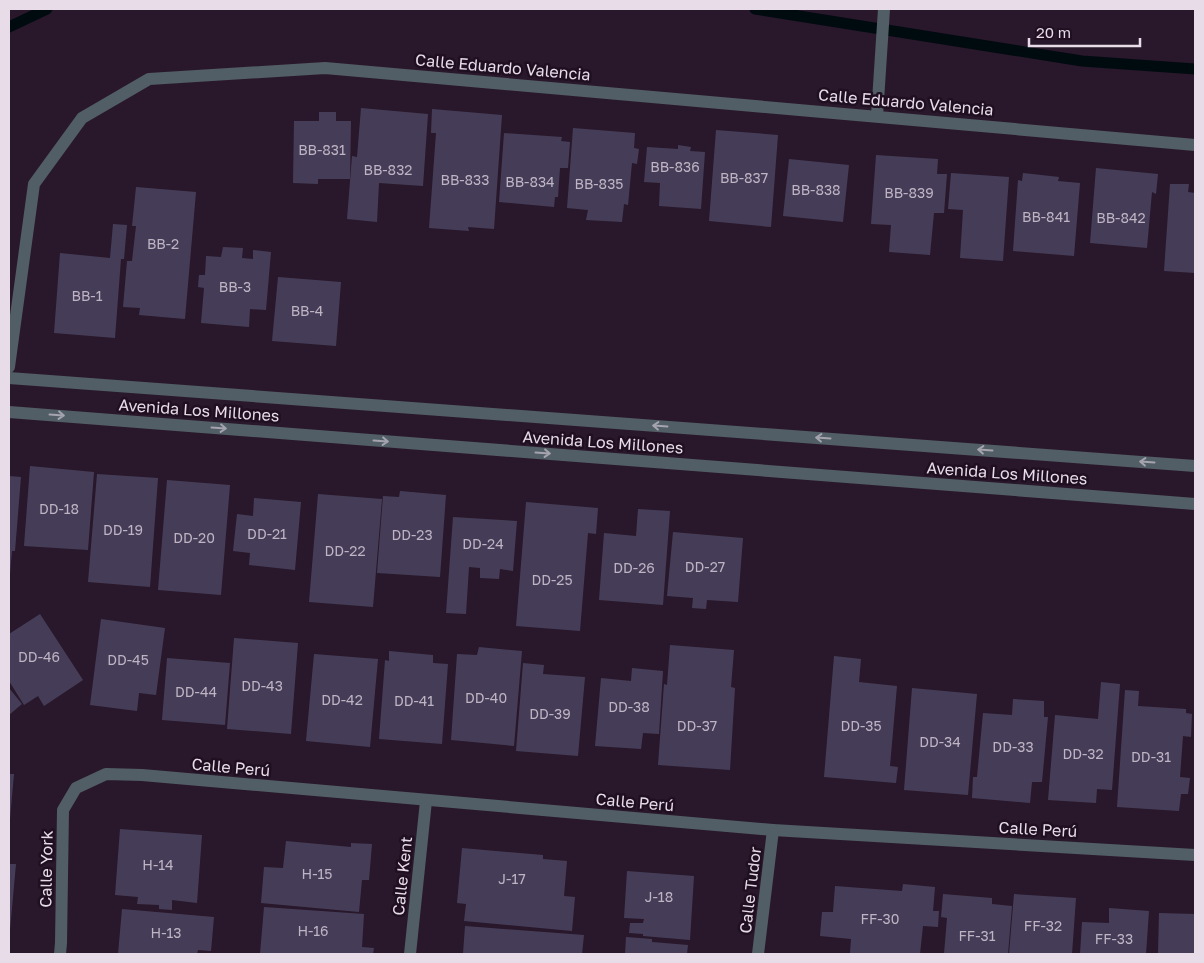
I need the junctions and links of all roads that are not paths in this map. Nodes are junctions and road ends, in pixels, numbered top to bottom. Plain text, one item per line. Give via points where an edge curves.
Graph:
1 (884, 9) edge
2 (877, 116) junction
3 (1195, 145) edge
4 (9, 366) edge
5 (9, 378) edge
6 (9, 412) edge
7 (1195, 466) edge
8 (1195, 504) edge
9 (76, 788) joint
10 (426, 800) junction
11 (773, 830) junction
12 (1195, 855) edge
13 (60, 954) edge
14 (410, 954) edge
15 (758, 954) edge

1 - 2 street
2 - 3 street, Calle Eduardo Valencia
2 - 4 street, Calle Eduardo Valencia via 325,68 149,79 82,118 34,184
7 -> 5 street, Avenida Los Millones
6 -> 8 street, Avenida Los Millones
9 - 10 street, Calle Perú via 106,774 142,775
9 - 13 street, Calle York via 63,810
10 - 11 street, Calle Perú
10 - 14 street, Calle Kent
11 - 12 street, Calle Perú
11 - 15 street, Calle Tudor

